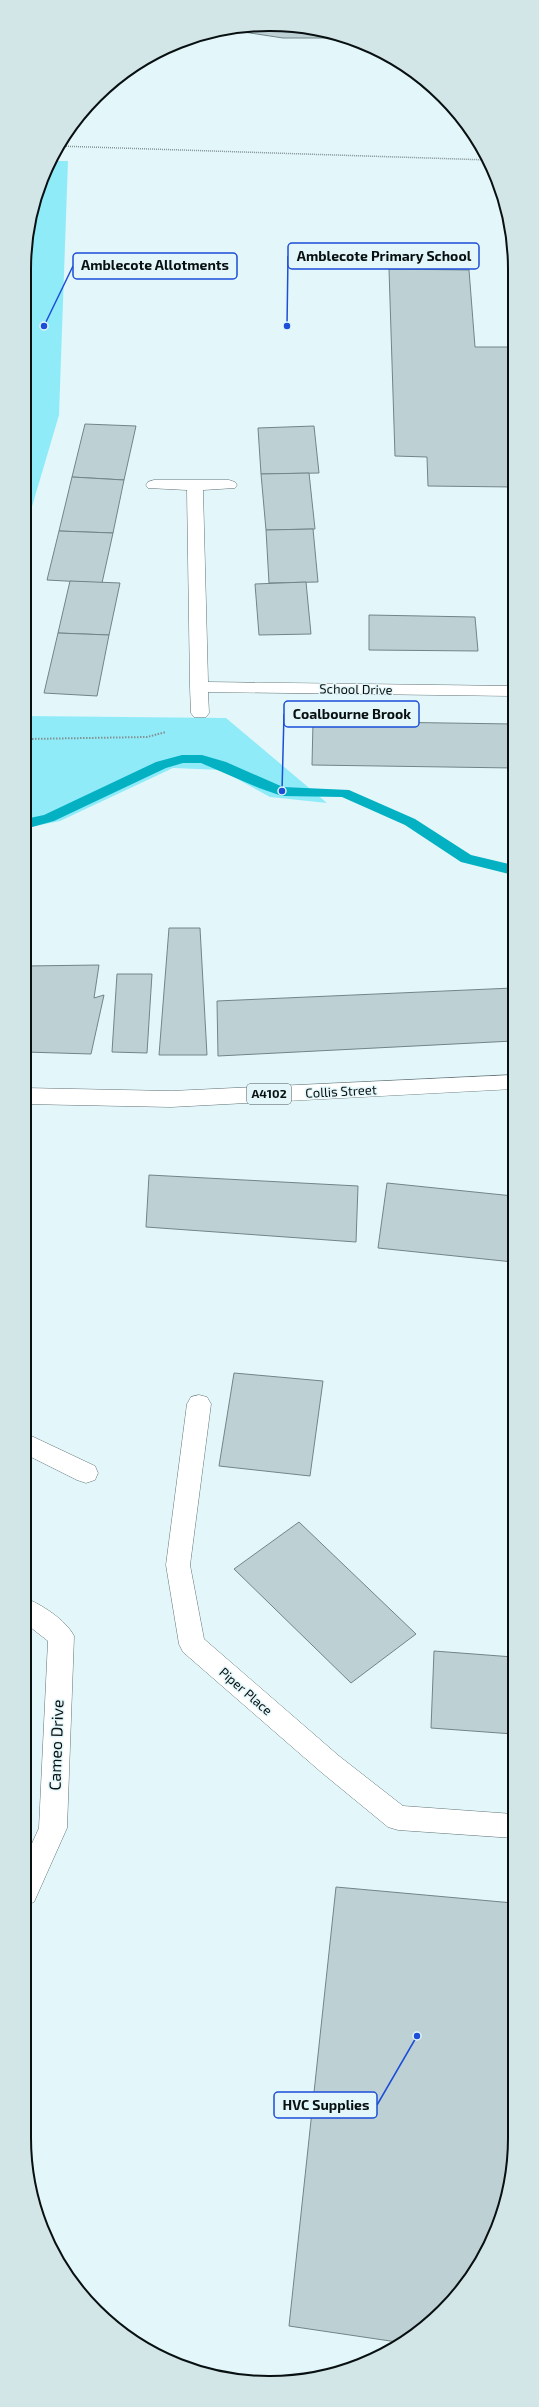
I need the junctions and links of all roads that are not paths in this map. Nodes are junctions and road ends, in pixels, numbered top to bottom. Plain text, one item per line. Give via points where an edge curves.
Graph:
1 (154, 485) dead end
2 (195, 485) junction
3 (229, 485) dead end
4 (199, 687) junction
5 (508, 691) edge
6 (200, 713) road end
7 (508, 1082) edge
8 (31, 1096) edge
9 (199, 1404) dead end
10 (31, 1446) edge
11 (86, 1473) dead end
12 (31, 1614) edge
13 (508, 1826) edge
14 (31, 1877) edge

1 - 2 street
2 - 3 street
2 - 4 street
4 - 5 street, School Drive
4 - 6 street
7 - 8 street, Collis Street / A4102 via 171,1099
9 - 13 street, Piper Place via 178,1565 192,1644 330,1764 398,1818
10 - 11 street
12 - 14 street, Cameo Drive via 61,1636 53,1828

